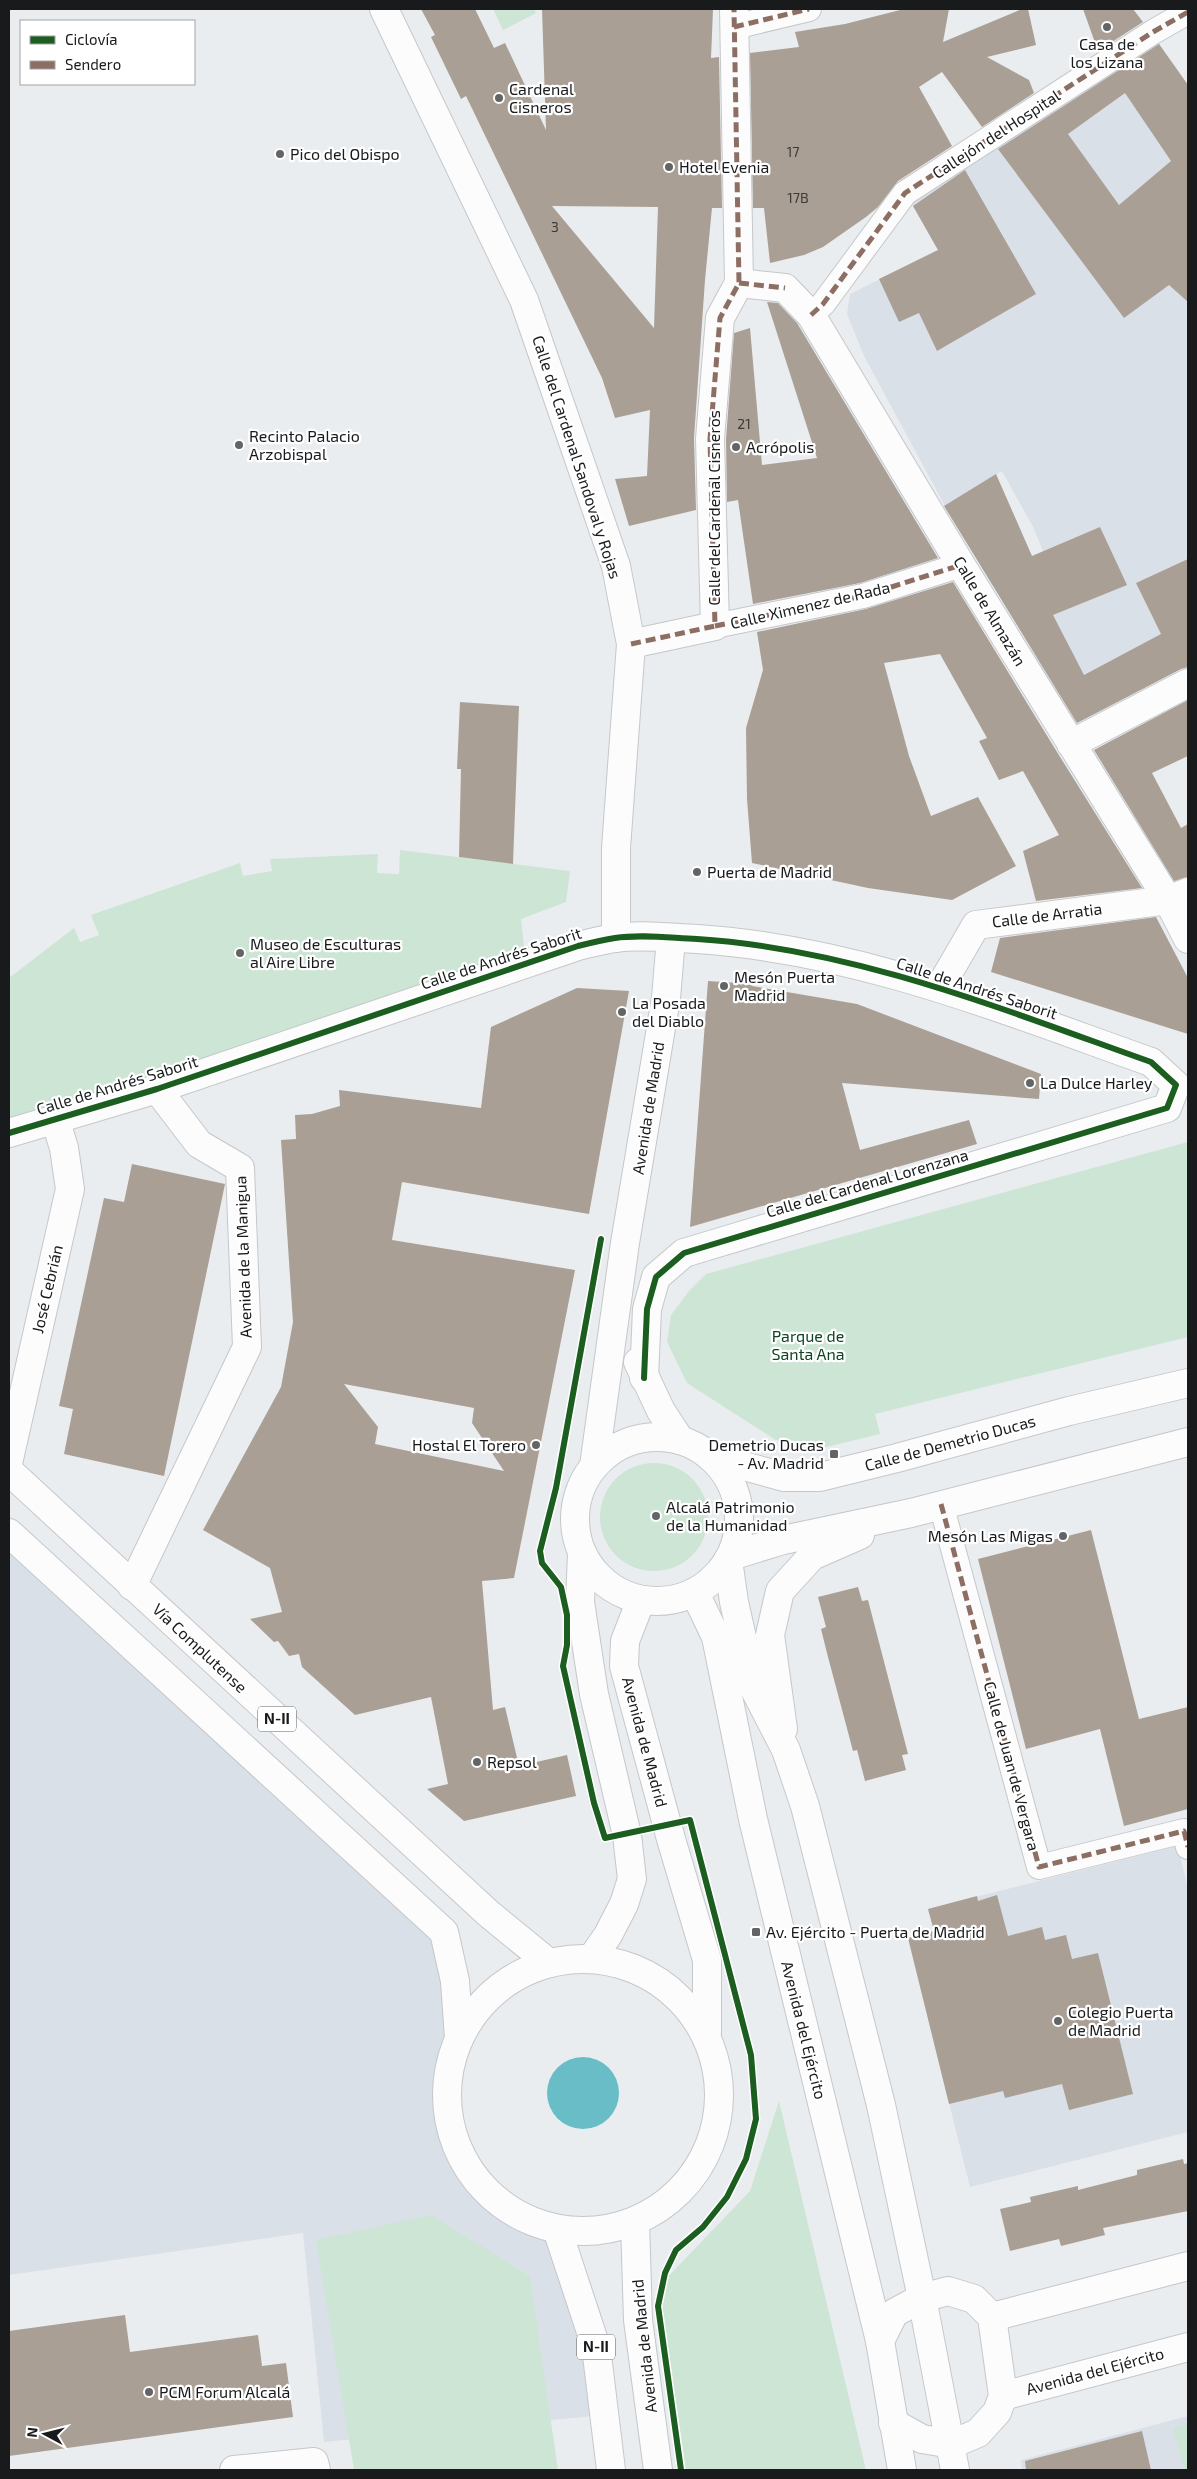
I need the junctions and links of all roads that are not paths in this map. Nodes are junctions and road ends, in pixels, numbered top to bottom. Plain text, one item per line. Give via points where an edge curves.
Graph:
1 (384, 9) edge
2 (808, 9) edge
3 (1188, 12) edge
4 (734, 18) edge
5 (739, 283) junction
6 (811, 315) junction
7 (962, 565) junction
8 (715, 626) junction
9 (631, 644) junction
10 (1188, 683) edge
11 (1071, 744) junction
12 (1178, 896) edge
13 (616, 938) junction
14 (671, 938) junction
15 (1188, 939) edge
16 (940, 987) junction
17 (1176, 1085) joint
18 (157, 1089) junction
19 (55, 1119) junction
20 (9, 1133) edge
21 (620, 1278) junction
22 (644, 1378) junction
23 (1188, 1383) edge
24 (680, 1440) junction
25 (1188, 1442) edge
26 (711, 1457) junction
27 (9, 1459) edge
28 (594, 1466) junction
29 (9, 1471) edge
30 (941, 1504) junction
31 (911, 1513) junction
32 (9, 1533) edge
33 (582, 1553) junction
34 (729, 1558) junction
35 (132, 1586) junction
36 (695, 1593) junction
37 (641, 1600) junction
38 (786, 1750) junction
39 (1188, 1847) edge
40 (592, 1958) junction
41 (549, 1963) junction
42 (707, 2032) junction
43 (459, 2038) junction
44 (635, 2222) junction
45 (557, 2229) junction
46 (1188, 2266) edge
47 (922, 2298) junction
48 (992, 2317) junction
49 (880, 2341) junction
50 (1188, 2347) edge
51 (1003, 2396) junction
52 (893, 2423) junction
53 (953, 2457) edge
54 (315, 2466) edge
55 (234, 2470) edge
56 (611, 2470) edge
57 (658, 2470) edge
58 (902, 2470) edge

1 - 9 street, Calle del Cardenal Sandoval y Rojas via 524,300 616,566
2 - 4 street
3 - 6 street, Callejón del Hospital via 904,193
4 - 5 street, Calle del Cardenal Cisneros
5 - 6 street, Calle de Almazán via 785,288
5 - 8 street, Calle del Cardenal Cisneros via 720,318 710,439
6 - 7 street, Calle de Almazán
7 - 8 street, Calle Ximenez de Rada via 863,596
7 - 11 street, Calle de Almazán
8 - 9 street, Calle del Cardenal Cisneros
9 - 13 street, Calle del Cardenal Sandoval y Rojas via 616,848
10 - 11 street
11 - 12 street, Calle de Almazán
12 - 15 street, Calle de Almazán
12 - 16 street, Calle de Arratia via 976,925
13 - 14 street, Calle de Andrés Saborit
13 - 18 street, Calle de Andrés Saborit via 569,949
14 - 16 street, Calle de Andrés Saborit via 725,941 798,951
14 - 21 street, Avenida de Madrid via 666,998
16 - 17 street, Calle de Andrés Saborit via 1151,1062
17 - 22 street, Calle del Cardenal Lorenzana via 1167,1108 684,1253 656,1277 647,1310
18 - 19 street, Calle de Andrés Saborit
18 - 35 street, Avenida de la Manigua via 199,1144 240,1168 247,1347
19 - 20 street, Calle de Andrés Saborit
19 - 27 street, José Cebrián via 64,1148 70,1189
21 - 22 street, Avenida de Madrid via 628,1331
21 - 28 street, Avenida de Madrid
22 - 24 street, Avenida de Madrid
23 - 26 street, Calle de Demetrio Ducas via 820,1477 784,1477
24 - 26 street
24 - 28 street via 656,1436 633,1440 611,1450
25 - 30 street
26 - 34 street via 728,1478 738,1503 739,1530
28 - 33 street via 581,1486 575,1508 575,1531
29 - 35 street, Vía Complutense / N-II
30 - 31 street
30 - 39 street, Calle de Juan de Vergara via 1039,1868 1184,1831
31 - 34 street via 783,1540
31 - 38 street via 812,1556 780,1591 770,1635
32 - 43 street, N-II via 444,1932 455,1982
33 - 37 street via 596,1575 616,1591
33 - 40 street via 580,1602 594,1694 627,1835 632,1879 624,1904
34 - 36 street via 719,1573
34 - 38 street via 734,1602 753,1686
35 - 41 street, Vía Complutense / N-II via 489,1914
36 - 37 street via 659,1602
36 - 49 street, Avenida del Ejército via 716,1638 753,1819
37 - 42 street, Avenida de Madrid via 625,1641 624,1666 707,1960
38 - 47 street via 805,1806 881,2105
40 - 41 street, N-II
40 - 42 street, N-II via 636,1969 660,1983 686,2005
41 - 43 street, N-II via 515,1976 485,2000
42 - 44 street, N-II via 717,2073 718,2114 706,2155 677,2194
43 - 45 street, N-II via 447,2080 450,2128 468,2170 504,2207
44 - 45 street, N-II via 597,2231
44 - 57 street, Avenida de Madrid via 638,2320
45 - 56 street, N-II via 596,2347
46 - 48 street
47 - 48 street via 948,2291 974,2299
47 - 49 street via 894,2314
47 - 53 street
48 - 51 street
49 - 52 street, Avenida del Ejército
50 - 51 street, Avenida del Ejército
51 - 53 street via 998,2412
52 - 53 street
52 - 58 street, Avenida del Ejército
54 - 55 street

